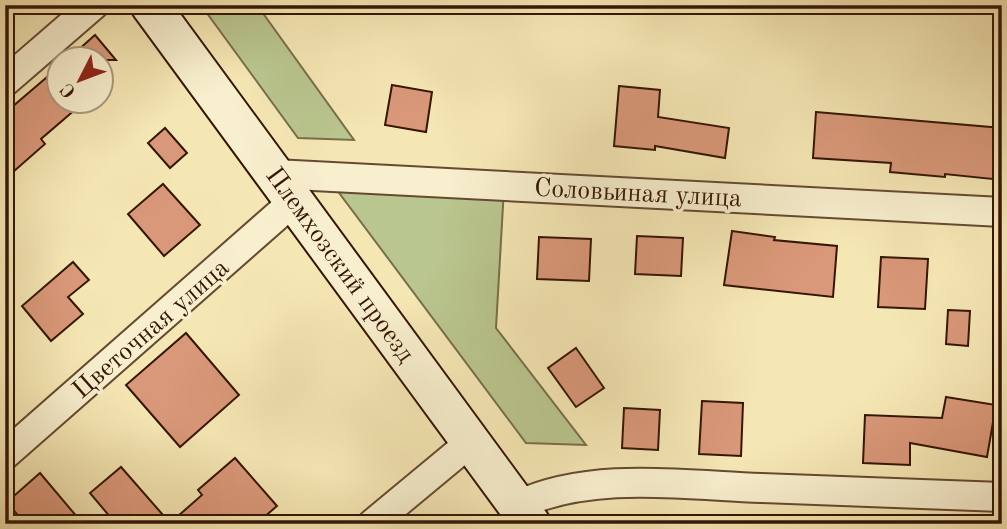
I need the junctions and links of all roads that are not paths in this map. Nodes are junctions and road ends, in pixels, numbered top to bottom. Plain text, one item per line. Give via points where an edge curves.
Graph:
1 (94, 5) edge
2 (150, 5) edge
3 (5, 82) edge
4 (285, 188) junction
5 (1002, 212) edge
6 (472, 441) junction
7 (5, 455) edge
8 (1002, 497) edge
9 (525, 514) edge
10 (372, 524) edge

1 - 3 street
2 - 4 main road, Племхозский проезд
4 - 5 street, Соловьиная улица
4 - 6 main road, Племхозский проезд
4 - 7 street, Цветочная улица
6 - 9 main road, Племхозский проезд
6 - 10 street
8 - 9 street via 634,483 541,495

